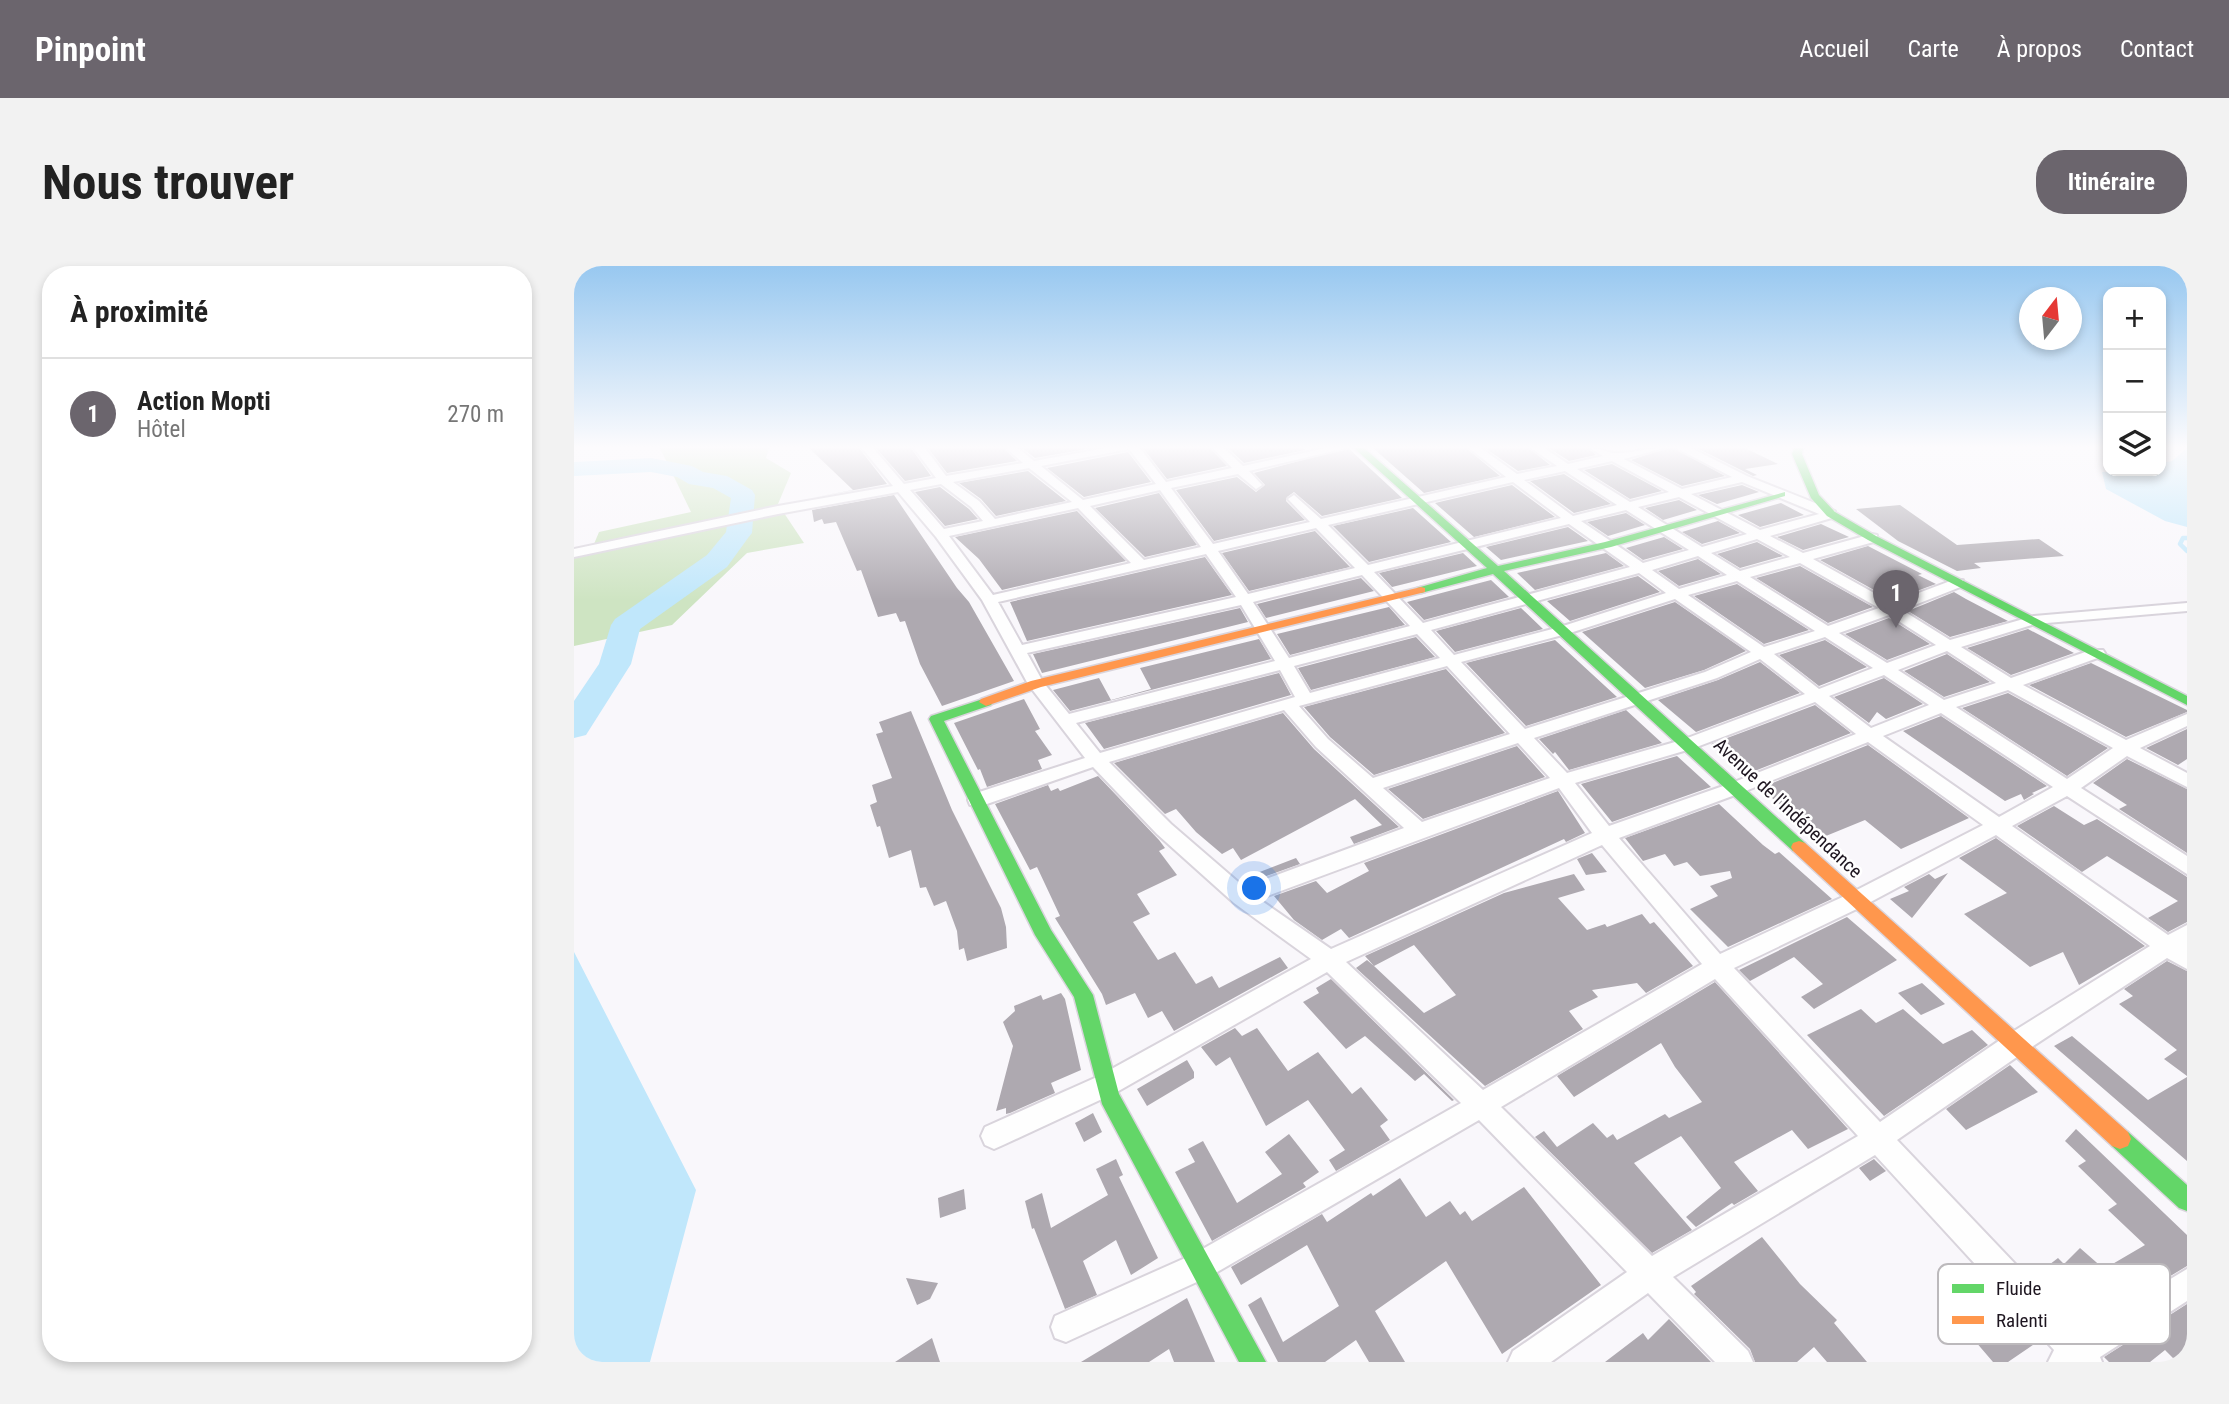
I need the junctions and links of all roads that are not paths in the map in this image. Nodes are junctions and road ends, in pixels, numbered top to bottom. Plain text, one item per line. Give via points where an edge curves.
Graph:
1 (841, 499) edge
2 (909, 499) edge
3 (968, 499) edge
4 (1075, 499) edge
5 (1098, 499) edge
6 (1174, 499) edge
7 (1294, 499) dead end
8 (1428, 499) edge
9 (1544, 499) edge
10 (1618, 499) edge
11 (1652, 499) edge
12 (1689, 499) edge
13 (1763, 499) edge
14 (1795, 499) edge
15 (1817, 499) edge
16 (1420, 501) junction
17 (1080, 503) junction
18 (1627, 505) junction
19 (1713, 513) junction
20 (1831, 514) junction
21 (1570, 519) junction
22 (991, 522) junction
23 (1318, 524) junction
24 (1664, 527) junction
25 (941, 534) junction
26 (1758, 535) junction
27 (1872, 538) junction
28 (1607, 545) junction
29 (1468, 546) junction
30 (1212, 550) junction
31 (1698, 550) junction
32 (574, 553) edge
33 (1802, 558) junction
34 (1142, 566) junction
35 (1644, 569) junction
36 (1494, 570) junction
37 (1366, 571) junction
38 (1738, 576) junction
39 (1958, 583) junction
40 (1679, 593) junction
41 (1391, 598) junction
42 (1246, 599) junction
43 (989, 600) junction
44 (1530, 600) junction
45 (2187, 607) edge
46 (1889, 608) junction
47 (2034, 620) junction
48 (1264, 627) junction
49 (1418, 628) junction
50 (1565, 630) junction
51 (1826, 633) junction
52 (1947, 646) junction
53 (1017, 651) junction
54 (1762, 653) junction
55 (2097, 653) junction
56 (1450, 659) junction
57 (1286, 663) junction
58 (1884, 668) junction
59 (1036, 684) junction
60 (2009, 684) junction
61 (1815, 695) junction
62 (1638, 696) junction
63 (2187, 701) edge
64 (1297, 702) junction
65 (1942, 706) junction
66 (2187, 719) edge
67 (1063, 721) junction
68 (1868, 734) junction
69 (1520, 735) junction
70 (1688, 744) junction
71 (2127, 747) junction
72 (1096, 760) junction
73 (1563, 780) junction
74 (2187, 781) edge
75 (1368, 786) junction
76 (1736, 788) junction
77 (2067, 788) junction
78 (976, 800) junction
79 (1999, 825) junction
80 (1419, 830) junction
81 (1605, 835) junction
82 (2187, 866) edge
83 (1241, 897) junction
84 (1856, 900) junction
85 (2180, 947) edge
86 (1329, 960) junction
87 (1717, 966) junction
88 (2015, 1044) junction
89 (1106, 1085) junction
90 (1481, 1105) junction
91 (994, 1136) dead end
92 (1877, 1139) junction
93 (2187, 1200) edge
94 (1990, 1264) edge
95 (1202, 1265) junction
96 (1651, 1273) junction
97 (2187, 1284) edge
98 (2170, 1295) edge
99 (1066, 1327) dead end
100 (2062, 1344) edge
101 (2098, 1344) edge
102 (2076, 1359) edge
103 (1253, 1362) edge
104 (1524, 1362) edge
105 (1737, 1362) edge

1 - 32 street
2 - 25 street
3 - 22 street
4 - 17 street
5 - 17 street
6 - 30 street
7 - 23 street
8 - 16 street
9 - 21 street
10 - 18 street
11 - 18 street
12 - 19 street
13 - 19 main road
14 - 20 street
15 - 20 main road
16 - 23 street
16 - 29 main road, Avenue de l'Indépendance
17 - 22 street
17 - 34 street
18 - 21 street
18 - 24 street
19 - 24 main road
19 - 26 street
20 - 26 street
20 - 27 main road
21 - 28 street
21 - 29 street
22 - 25 street
23 - 30 street
23 - 37 street
24 - 28 main road
24 - 31 street
25 - 43 street
26 - 31 street
26 - 33 street
27 - 33 street
27 - 39 main road
28 - 35 street
28 - 36 main road
29 - 36 main road, Avenue de l'Indépendance
29 - 37 street
30 - 34 street
30 - 42 street
31 - 35 street
31 - 38 street
33 - 38 street
33 - 46 street
34 - 43 street
35 - 40 street
35 - 44 street
36 - 41 main road
36 - 44 main road, Avenue de l'Indépendance
37 - 41 street
37 - 42 street
38 - 40 street
38 - 51 street
39 - 46 street
39 - 47 main road
40 - 50 street
40 - 54 street
41 - 48 main road
41 - 49 street
42 - 48 street
42 - 53 street
43 - 53 street
44 - 49 street
44 - 50 main road, Avenue de l'Indépendance
45 - 47 street
46 - 51 street
46 - 52 street
47 - 52 street
47 - 55 main road
48 - 57 street
48 - 59 main road
49 - 56 street
49 - 57 street
50 - 56 street
50 - 62 main road, Avenue de l'Indépendance
51 - 54 street
51 - 58 street
52 - 58 street
52 - 60 street
53 - 59 street
54 - 61 street
54 - 62 street via 1711,675
55 - 60 street
55 - 63 main road
56 - 64 street
56 - 69 street
57 - 64 street
57 - 67 street
58 - 61 street
58 - 65 street
59 - 67 street
59 - 78 main road via 936,719
60 - 65 street
60 - 71 street
61 - 68 street
61 - 70 street
62 - 69 street
62 - 70 main road, Avenue de l'Indépendance
64 - 72 street
64 - 75 street via 1322,743
65 - 68 street
65 - 77 street
66 - 71 street
67 - 72 street
68 - 76 street
68 - 79 street
69 - 73 street
69 - 75 street
70 - 73 street
70 - 76 main road, Avenue de l'Indépendance
71 - 74 street
71 - 77 street
72 - 78 street
72 - 83 street
73 - 80 street
73 - 81 street
75 - 80 street
76 - 81 street
76 - 84 main road, Avenue de l'Indépendance
77 - 79 street
77 - 82 street
78 - 89 main road via 1044,935 1083,995
79 - 84 street
79 - 85 street
80 - 83 street
81 - 86 street
81 - 87 street
83 - 86 street
84 - 87 street
84 - 88 main road, Avenue de l'Indépendance
85 - 88 street
86 - 89 street
86 - 90 street
87 - 90 street
87 - 92 street
88 - 92 street
88 - 93 main road, Avenue de l'Indépendance
89 - 91 street
89 - 95 main road via 1108,1097
90 - 95 street
90 - 96 street
92 - 94 street
92 - 96 street
95 - 99 street
95 - 103 main road
96 - 104 street
96 - 105 street
97 - 98 street
100 - 102 street
101 - 102 street

